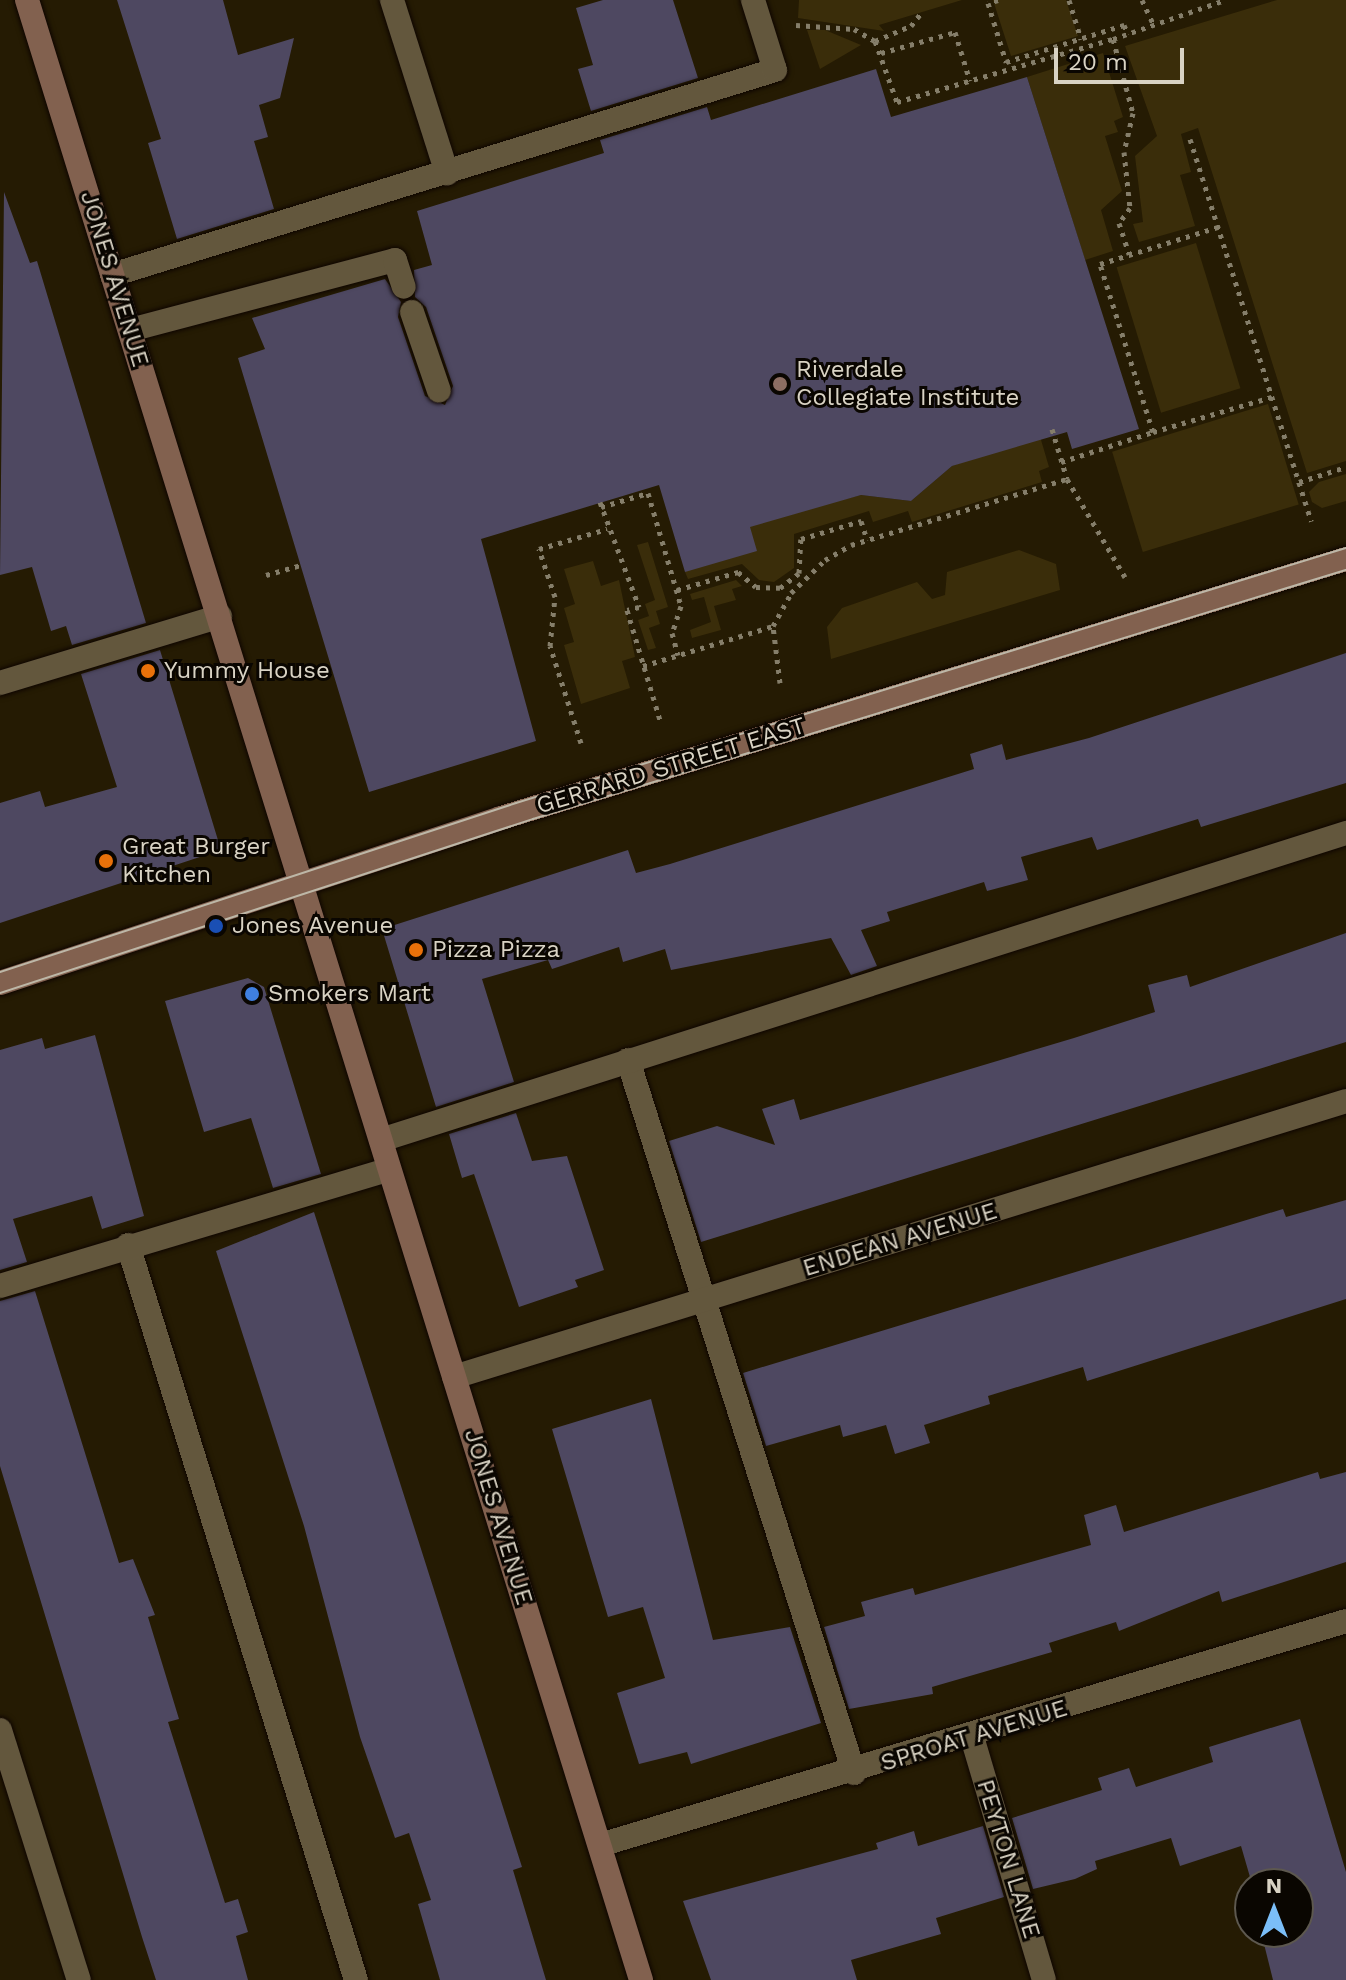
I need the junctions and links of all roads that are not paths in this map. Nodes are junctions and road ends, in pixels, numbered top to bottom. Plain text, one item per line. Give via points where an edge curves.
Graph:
1 (27, 0) edge
2 (392, 0) edge
3 (753, 0) edge
4 (447, 173) junction
5 (112, 275) junction
6 (404, 287) dead end
7 (412, 312) dead end
8 (130, 330) junction
9 (439, 391) dead end
10 (1346, 559) edge
11 (220, 616) junction
12 (0, 683) edge
13 (1346, 833) edge
14 (303, 885) junction
15 (0, 983) edge
16 (628, 1060) junction
17 (1346, 1101) edge
18 (381, 1140) junction
19 (389, 1169) junction
20 (128, 1245) junction
21 (0, 1286) edge
22 (702, 1302) junction
23 (454, 1377) junction
24 (1345, 1626) edge
25 (0, 1730) edge
26 (972, 1737) junction
27 (854, 1773) junction
28 (600, 1845) junction
29 (79, 1980) edge
30 (356, 1980) edge
31 (641, 1980) edge
32 (1044, 1980) edge

1 - 5 street, JONES AVENUE
2 - 4 street
3 - 4 street via 775,70
4 - 5 street
5 - 8 street, JONES AVENUE
6 - 8 street via 395,260
7 - 9 street
8 - 11 street, JONES AVENUE
10 - 14 street, GERRARD STREET EAST
11 - 12 street
11 - 14 street, JONES AVENUE
13 - 16 street
14 - 15 street, GERRARD STREET EAST
14 - 18 street, JONES AVENUE
16 - 18 street
16 - 22 street
17 - 22 street, ENDEAN AVENUE
18 - 19 street, JONES AVENUE
19 - 20 street
19 - 23 street, JONES AVENUE
20 - 21 street
20 - 30 street
22 - 23 street, ENDEAN AVENUE
22 - 27 street
23 - 28 street, JONES AVENUE
24 - 26 street, SPROAT AVENUE
25 - 29 street
26 - 27 street, SPROAT AVENUE
26 - 32 street, PEYTON LANE
27 - 28 street, SPROAT AVENUE
28 - 31 street, JONES AVENUE

